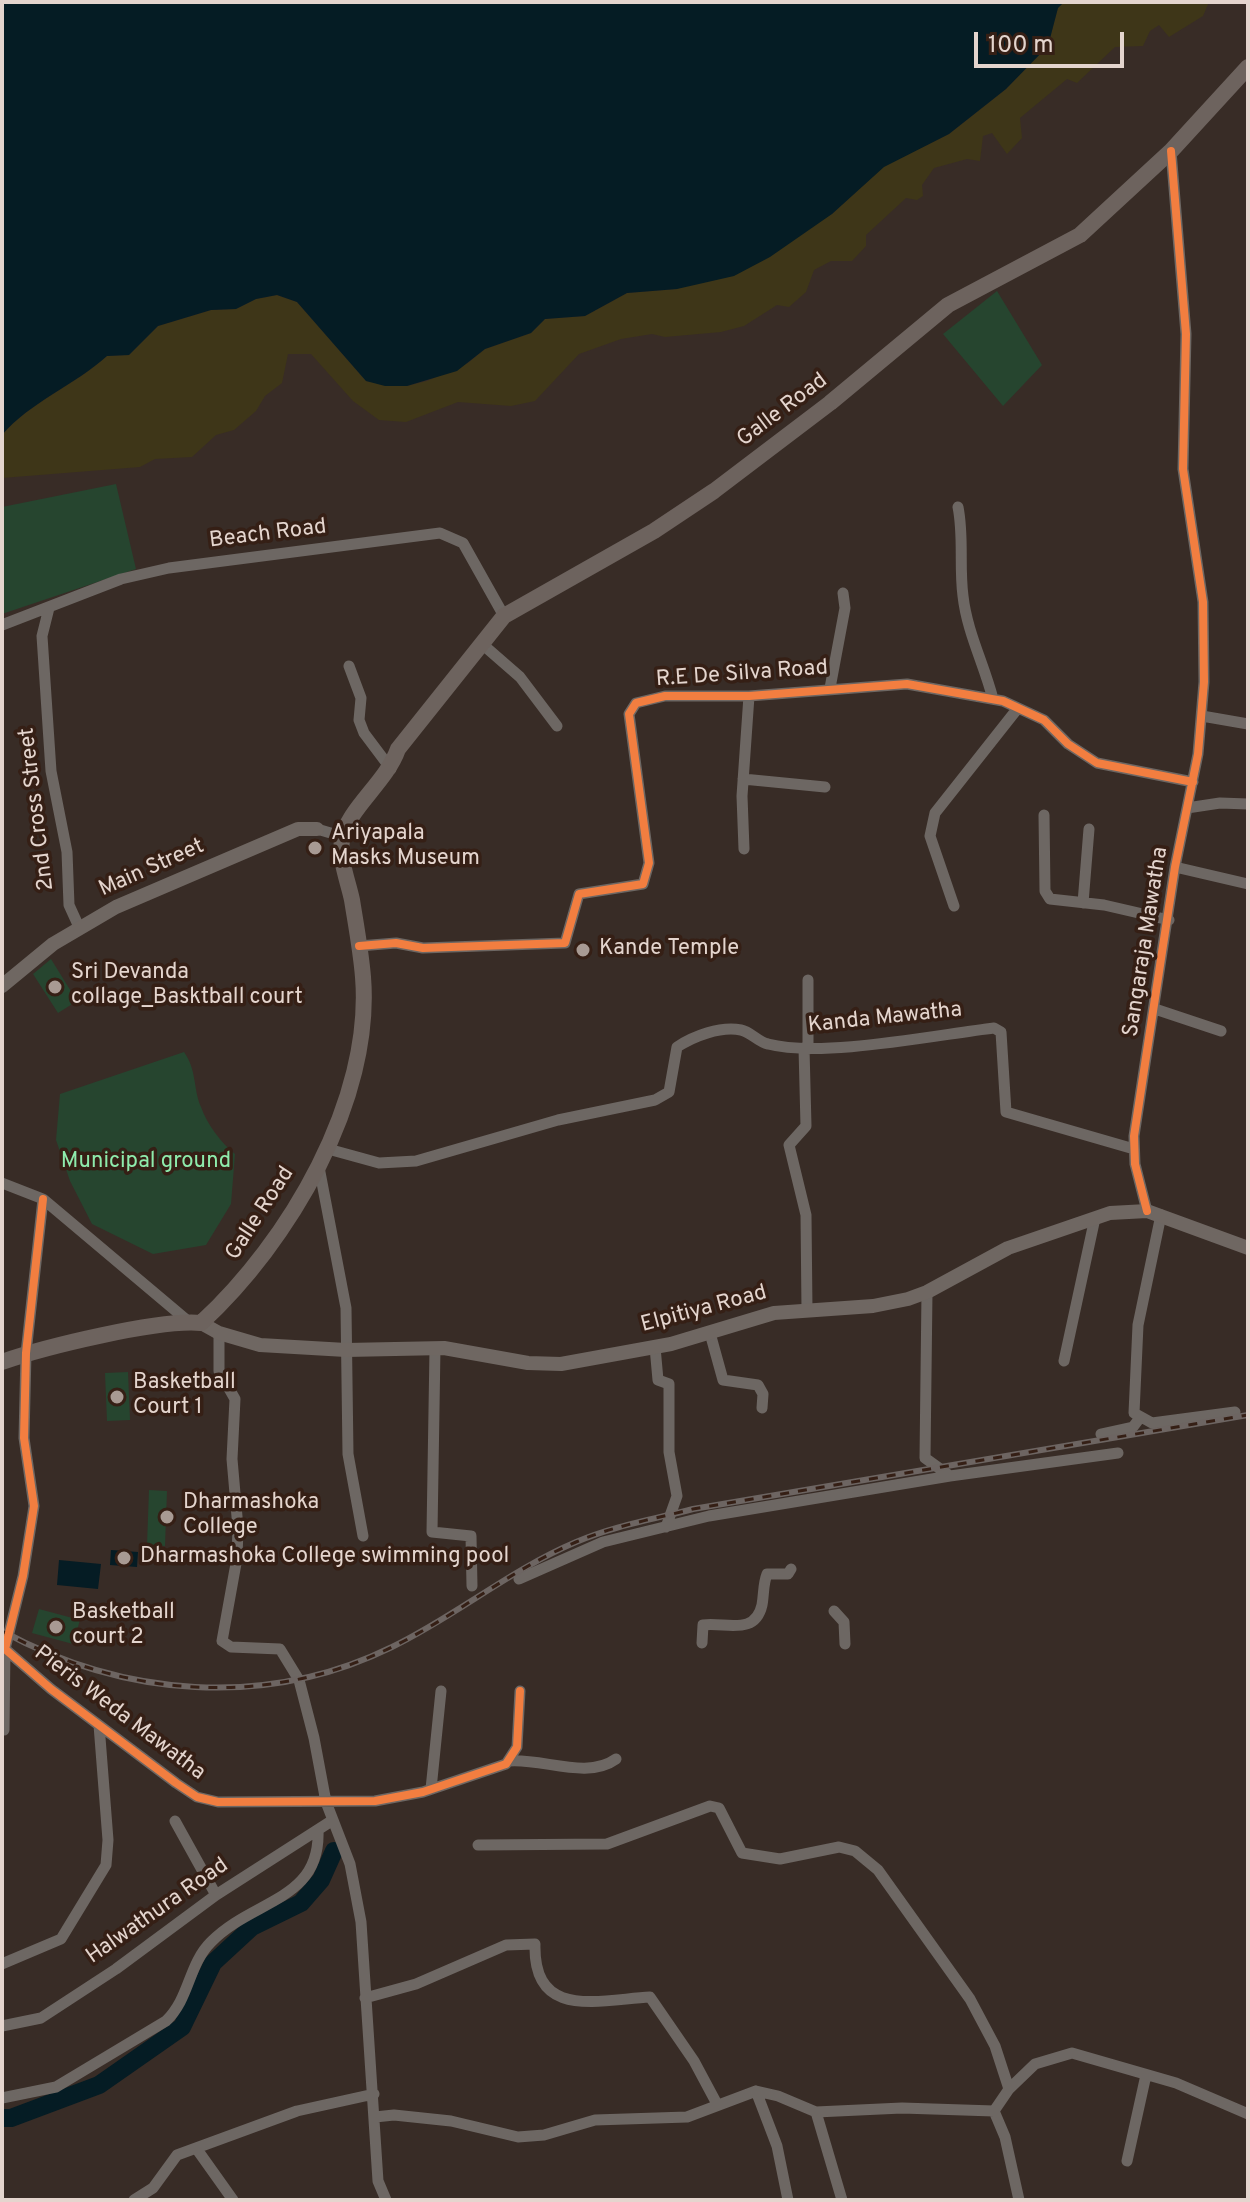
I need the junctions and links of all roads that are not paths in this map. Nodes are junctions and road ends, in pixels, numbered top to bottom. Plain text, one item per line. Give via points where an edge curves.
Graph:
1 (1248, 67) edge
2 (1171, 151) junction
3 (958, 507) dead end
4 (843, 593) dead end
5 (49, 608) junction
6 (24, 616) junction
7 (504, 616) junction
8 (2, 625) edge
9 (42, 636) junction
10 (481, 643) junction
11 (349, 666) dead end
12 (830, 688) junction
13 (749, 696) junction
14 (993, 699) junction
15 (1018, 708) junction
16 (1202, 716) junction
17 (1248, 724) edge
18 (557, 726) dead end
19 (391, 769) junction
20 (743, 779) junction
21 (1193, 782) junction
22 (825, 787) dead end
23 (362, 802) junction
24 (1248, 804) edge
25 (1187, 808) junction
26 (1044, 815) dead end
27 (317, 829) joint
28 (1089, 829) dead end
29 (334, 834) junction
30 (744, 849) dead end
31 (1175, 867) junction
32 (1248, 884) edge
33 (1083, 903) junction
34 (954, 906) dead end
35 (352, 917) junction
36 (1169, 920) junction
37 (79, 927) junction
38 (359, 946) junction
39 (808, 980) dead end
40 (2, 986) edge
41 (1155, 1009) junction
42 (1221, 1031) dead end
43 (806, 1049) junction
44 (328, 1149) junction
45 (1134, 1149) junction
46 (319, 1167) junction
47 (2, 1183) edge
48 (43, 1199) junction
49 (1154, 1213) junction
50 (1095, 1218) junction
51 (1248, 1248) edge
52 (927, 1292) junction
53 (807, 1310) junction
54 (195, 1322) junction
55 (219, 1333) junction
56 (710, 1333) junction
57 (655, 1347) junction
58 (435, 1348) junction
59 (346, 1350) junction
60 (26, 1353) junction
61 (1064, 1361) dead end
62 (2, 1362) edge
63 (762, 1408) dead end
64 (1235, 1412) dead end
65 (1139, 1419) junction
66 (1101, 1434) dead end
67 (1118, 1453) dead end
68 (950, 1476) junction
69 (666, 1527) junction
70 (363, 1536) dead end
71 (791, 1569) dead end
72 (519, 1579) dead end
73 (472, 1586) dead end
74 (834, 1611) dead end
75 (702, 1643) dead end
76 (845, 1644) dead end
77 (5, 1649) junction
78 (441, 1691) dead end
79 (520, 1691) dead end
80 (99, 1725) junction
81 (4, 1730) dead end
82 (616, 1759) dead end
83 (509, 1761) junction
84 (431, 1789) junction
85 (326, 1802) junction
86 (333, 1820) junction
87 (175, 1821) dead end
88 (318, 1830) junction
89 (478, 1845) dead end
90 (216, 1895) junction
91 (2, 1964) edge
92 (365, 1998) junction
93 (2, 2026) edge
94 (1146, 2075) junction
95 (1009, 2089) junction
96 (756, 2091) junction
97 (374, 2094) junction
98 (2, 2098) edge
99 (717, 2104) junction
100 (994, 2111) junction
101 (816, 2112) junction
102 (1248, 2114) edge
103 (375, 2117) junction
104 (196, 2148) junction
105 (1127, 2161) dead end
106 (134, 2200) edge
107 (233, 2200) edge
108 (386, 2200) edge
109 (788, 2200) edge
110 (842, 2200) edge
111 (1019, 2200) edge

1 - 2 highway, Galle Road
2 - 7 highway, Galle Road via 1080,235 948,305 714,491
2 - 16 street, Sangaraja Mawatha via 1186,334 1183,469 1203,602
3 - 14 street via 967,622
4 - 12 street via 845,608
5 - 6 street, Beach Road
5 - 7 street, Beach Road via 121,579 169,568 440,533 463,543
5 - 9 street, 2nd Cross Street
6 - 8 street, Beach Road
6 - 9 street
7 - 10 highway, Galle Road
9 - 37 street, 2nd Cross Street via 51,771 67,852 69,905
10 - 18 street via 520,677
10 - 19 highway, Galle Road via 398,749
11 - 19 street via 361,698 364,733
12 - 13 street, R.E De Silva Road
12 - 14 street, R.E De Silva Road via 907,684
13 - 20 street
13 - 38 street, R.E De Silva Road via 665,696 632,707 648,876 643,884 579,894 565,943
14 - 15 street, R.E De Silva Road
15 - 21 street, R.E De Silva Road via 1044,720 1097,763
15 - 34 street via 935,813 930,836
16 - 17 street
16 - 21 street, Sangaraja Mawatha
19 - 23 highway, Galle Road
20 - 22 street
20 - 30 street
21 - 25 street, Sangaraja Mawatha
23 - 29 highway, Galle Road via 352,806
23 - 35 highway, Galle Road via 342,840
24 - 25 street
25 - 31 street, Sangaraja Mawatha
26 - 33 street via 1045,891 1050,899
27 - 29 street, Main Street
27 - 37 main road, Main Street via 298,829
28 - 33 street
29 - 35 highway, Galle Road via 336,867
31 - 32 street
31 - 36 street, Sangaraja Mawatha
33 - 36 street
35 - 38 highway, Galle Road
36 - 41 street, Sangaraja Mawatha
37 - 40 main road, Main Street
38 - 44 highway, Galle Road via 364,1008 347,1103
39 - 43 street
41 - 42 street
41 - 45 street, Sangaraja Mawatha
43 - 44 street, Kanda Mawatha via 766,1044 743,1030 712,1032 677,1047 669,1092 655,1100 558,1120 416,1161 379,1163
43 - 45 street, Kanda Mawatha via 994,1028 1001,1032 1006,1112
43 - 53 street via 806,1126 789,1145 806,1215
44 - 46 highway, Galle Road
45 - 49 street, Sangaraja Mawatha
46 - 54 highway, Galle Road via 250,1272
46 - 59 street via 342,1273
47 - 48 street
48 - 54 street
48 - 60 street
49 - 50 main road, Elpitiya Road
49 - 51 main road, Elpitiya Road
49 - 65 street via 1135,1350 1132,1400
50 - 52 main road, Elpitiya Road via 1008,1248
50 - 61 street
52 - 53 main road, Elpitiya Road via 873,1306
52 - 68 street via 925,1458
53 - 56 main road, Elpitiya Road via 774,1313
54 - 55 main road, Elpitiya Road
54 - 60 highway
55 - 59 main road, Elpitiya Road via 260,1345
55 - 85 street via 219,1371 235,1399 232,1459 238,1528 222,1641 231,1647 280,1649 299,1680
56 - 57 main road, Elpitiya Road
56 - 63 street via 723,1380 758,1385
57 - 58 main road, Elpitiya Road via 561,1364
57 - 69 street via 658,1380 669,1384 669,1452 677,1487 676,1506
58 - 59 main road, Elpitiya Road
58 - 73 street via 432,1532 471,1536
59 - 70 street via 350,1479
60 - 62 highway
60 - 77 street, Pieris Weda Mawatha via 24,1438 34,1506
64 - 65 street via 1152,1423
65 - 66 street via 1133,1427
67 - 68 street
68 - 69 street
69 - 72 street via 603,1542
71 - 75 street via 788,1574 767,1574 761,1609 753,1622 703,1625
74 - 76 street via 844,1622
77 - 80 street, Pieris Weda Mawatha
77 - 81 street
78 - 84 street
79 - 83 street via 517,1747
80 - 85 street, Pieris Weda Mawatha via 197,1797 248,1804
80 - 91 street via 106,1865 61,1939
82 - 83 street via 586,1769
83 - 84 street, Pieris Weda Mawatha
84 - 85 street, Pieris Weda Mawatha via 375,1801
85 - 86 street
86 - 88 street, Halwathura Road
86 - 92 street via 350,1864 361,1922
87 - 90 street
88 - 90 street, Halwathura Road
88 - 98 street via 319,1851 302,1884 235,1922 210,1943 197,1960 180,2008 166,2021 56,2087
89 - 95 street via 607,1844 710,1806 719,1808 742,1853 769,1859 839,1847 855,1851 878,1870 946,1962 988,2034
90 - 93 street, Halwathura Road via 41,2018
92 - 97 street
92 - 99 street via 416,1984 506,1945 535,1944 541,1985 554,1994 586,2002 650,1997
94 - 95 street via 1072,2053 1035,2064
94 - 102 street
94 - 105 street
95 - 100 street
96 - 99 street
96 - 101 street
96 - 109 street via 777,2146
97 - 103 street
97 - 104 street via 297,2111
99 - 103 street via 687,2117 595,2120 518,2137 451,2121
100 - 101 street
100 - 111 street
101 - 110 street
103 - 108 street via 378,2181
104 - 106 street via 177,2155 153,2188
104 - 107 street

